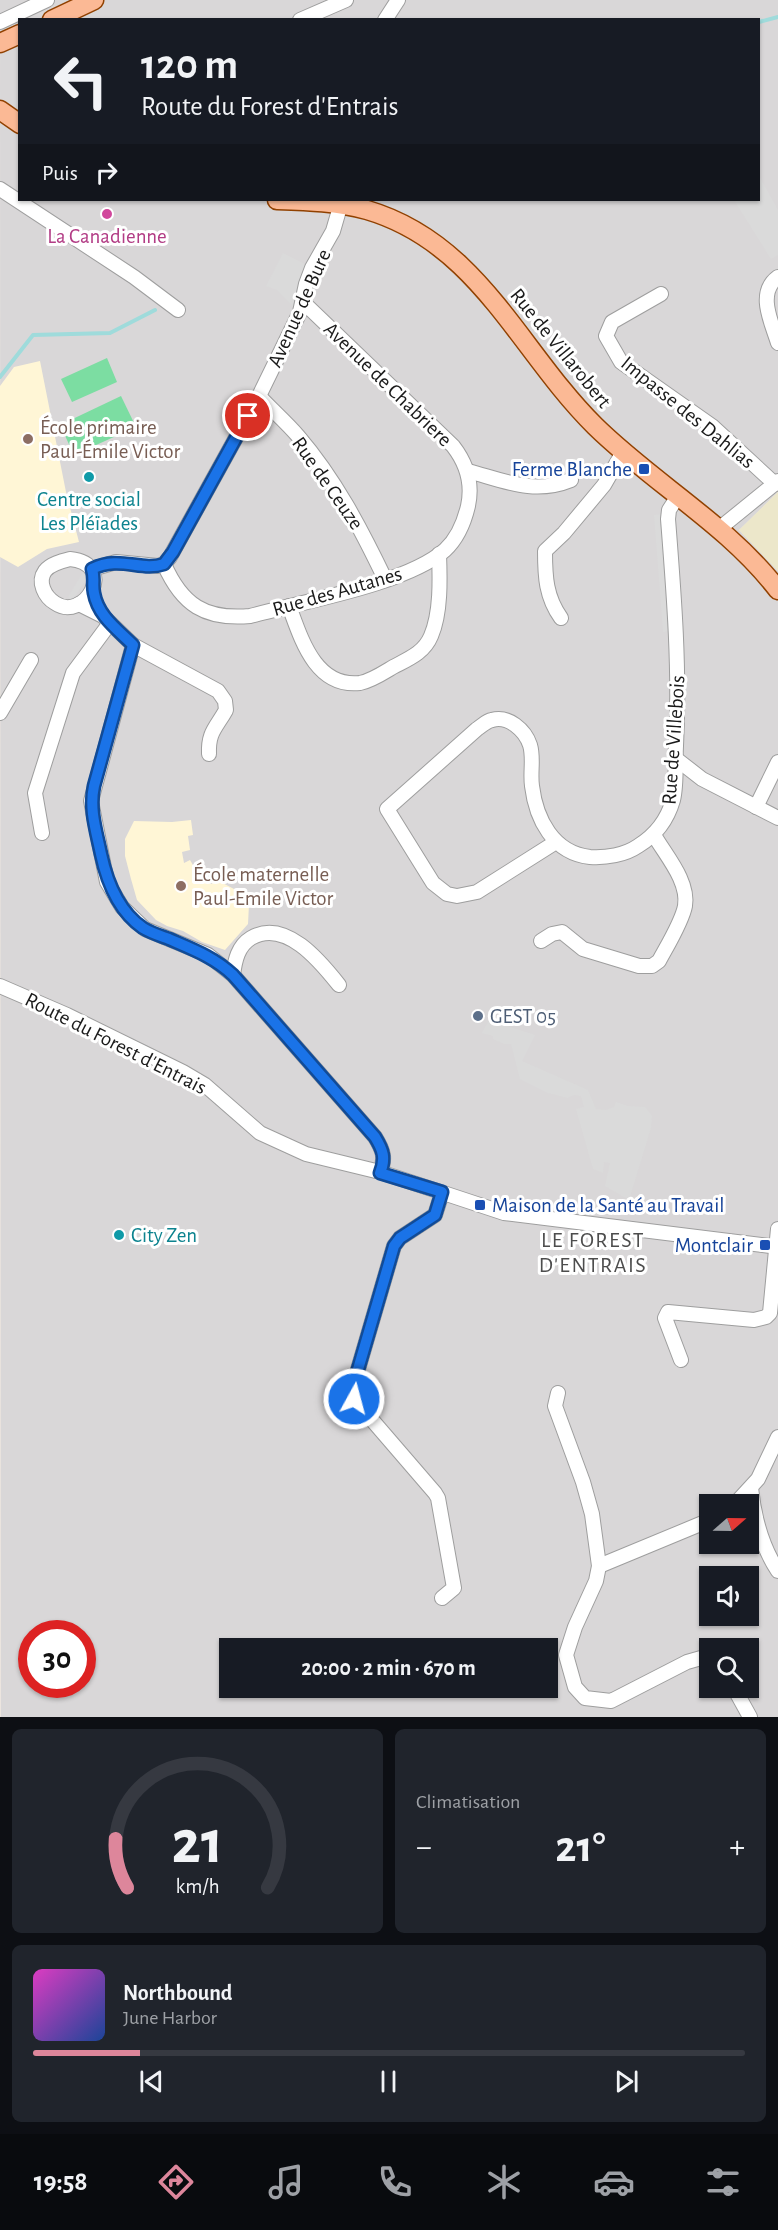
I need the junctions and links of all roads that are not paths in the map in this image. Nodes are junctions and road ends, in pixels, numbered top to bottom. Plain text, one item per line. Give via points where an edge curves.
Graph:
1 (47, 0) edge
2 (94, 0) edge
3 (346, 0) edge
4 (398, 0) edge
5 (27, 15) edge
6 (56, 18) edge
7 (305, 18) edge
8 (386, 18) edge
9 (0, 22) edge
10 (18, 35) edge
11 (0, 43) edge
12 (0, 110) edge
13 (18, 123) edge
14 (0, 189) edge
15 (18, 201) edge
16 (18, 201) edge
17 (309, 201) edge
18 (341, 202) edge
19 (778, 277) edge
20 (661, 294) dead end
21 (303, 302) junction
22 (178, 310) dead end
23 (778, 343) edge
24 (259, 396) junction
25 (623, 452) junction
26 (468, 471) junction
27 (571, 480) dead end
28 (777, 483) edge
29 (678, 496) junction
30 (720, 528) junction
31 (439, 554) junction
32 (164, 564) junction
33 (92, 569) junction
34 (385, 579) junction
35 (93, 588) junction
36 (778, 590) edge
37 (79, 604) junction
38 (289, 606) junction
39 (561, 618) dead end
40 (106, 619) junction
41 (133, 645) junction
42 (31, 660) dead end
43 (0, 713) edge
44 (209, 754) dead end
45 (675, 758) junction
46 (778, 762) edge
47 (756, 807) junction
48 (778, 817) edge
49 (42, 833) dead end
50 (654, 836) junction
51 (556, 842) junction
52 (541, 941) dead end
53 (233, 975) junction
54 (339, 985) dead end
55 (0, 986) edge
56 (380, 1173) junction
57 (442, 1192) junction
58 (778, 1229) edge
59 (777, 1247) edge
60 (681, 1360) dead end
61 (558, 1393) dead end
62 (778, 1437) edge
63 (752, 1488) junction
64 (746, 1494) edge
65 (699, 1525) edge
66 (599, 1566) junction
67 (778, 1571) edge
68 (442, 1598) dead end
69 (699, 1659) edge
70 (740, 1698) edge
71 (750, 1717) edge

1 - 5 street
2 - 6 main road
3 - 7 street
4 - 8 street
5 - 9 street
10 - 11 main road
12 - 13 main road
14 - 16 street
15 - 22 street
17 - 18 main road, Rue de Villarobert
18 - 21 street, Avenue de Bure via 333,231 309,276
18 - 25 main road, Rue de Villarobert via 414,230 466,268 566,394
19 - 23 street via 765,302
20 - 28 street, Impasse des Dahlias via 612,322 606,336 621,362 712,426
21 - 24 street, Avenue de Bure
21 - 26 street, Avenue de Chabriere via 453,446
24 - 32 street, Avenue de Bure
24 - 34 street, Rue de Ceuze via 297,435 325,472 364,535
25 - 29 main road, Rue de Villarobert
25 - 39 street via 604,485 545,551 546,589
26 - 27 street via 540,488
26 - 31 street, Rue des Autanes via 470,486 464,520 457,535
28 - 30 street
29 - 30 main road, Rue de Villarobert
29 - 45 street, Rue de Villebois via 668,519 679,696
30 - 36 main road, Rue de Villarobert
31 - 34 street, Rue des Autanes via 410,571
31 - 38 street via 440,592 428,644 361,683 333,679 322,671 303,643
32 - 33 street via 116,562
32 - 38 street, Rue des Autanes via 189,602 209,613 250,616
33 - 35 street
33 - 37 street via 82,560 70,559 45,570 42,586 49,599 60,607
34 - 38 street, Rue des Autanes
35 - 37 street
35 - 40 street
37 - 40 street
40 - 41 street
40 - 49 street via 73,673 35,793
41 - 44 street via 218,691 225,701 226,710 208,740
41 - 53 street via 91,801 107,882 122,907 145,929 208,955
42 - 43 street
45 - 47 street via 702,779
45 - 50 street, Rue de Villebois via 673,799
46 - 47 street
47 - 48 street
50 - 51 street, Rue de Villebois via 625,853 599,858 583,856
50 - 52 street via 686,895 685,909 659,961 652,966 639,966 605,956 583,949 562,932
51 - 51 street via 546,831 535,805 527,737 499,718 477,729 387,809 433,883 447,894 457,896 477,891
53 - 54 street via 240,948 260,933 274,934 289,938 312,954
53 - 56 street via 375,1137 384,1157
55 - 56 street, Route du Forest d'Entrais via 183,1072 205,1085 260,1133 306,1154
56 - 57 street, Route du Forest d'Entrais
57 - 59 street, Route du Forest d'Entrais via 504,1213 534,1218
57 - 68 street via 435,1215 394,1246 352,1390 354,1399 438,1498 454,1588
58 - 59 street
59 - 60 street via 770,1313 766,1317 754,1320 668,1312 665,1318
61 - 66 street via 555,1406 592,1514
62 - 63 street
63 - 64 street
63 - 67 street via 756,1521
65 - 66 street
66 - 69 street via 566,1655 575,1687 585,1698 611,1701
70 - 71 street

